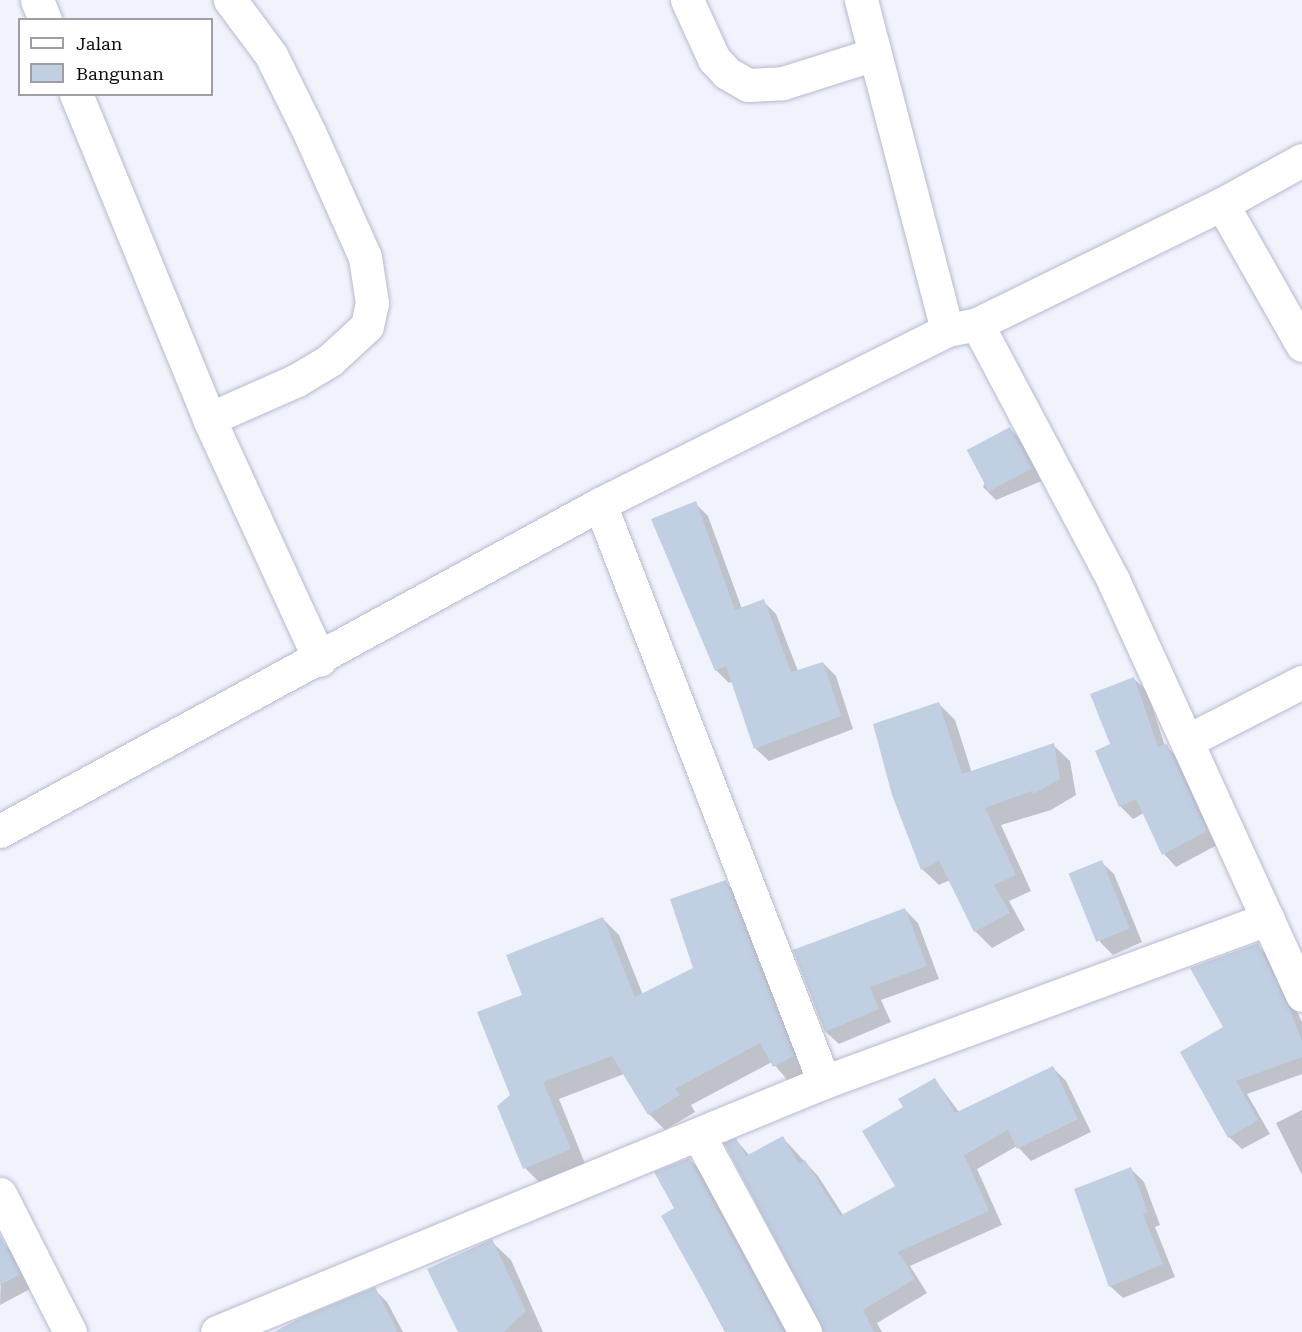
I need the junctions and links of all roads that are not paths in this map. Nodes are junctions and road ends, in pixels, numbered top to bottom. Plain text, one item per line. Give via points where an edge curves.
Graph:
1 (37, 0) edge
2 (230, 0) edge
3 (687, 0) edge
4 (861, 0) edge
5 (44, 18) edge
6 (875, 54) junction
7 (77, 96) edge
8 (1302, 160) edge
9 (1222, 204) junction
10 (962, 327) junction
11 (1302, 345) edge
12 (209, 419) junction
13 (600, 504) junction
14 (320, 660) junction
15 (1302, 682) edge
16 (1187, 741) junction
17 (0, 831) edge
18 (1268, 919) junction
19 (1302, 994) edge
20 (824, 1082) junction
21 (698, 1134) junction
22 (0, 1194) edge
23 (70, 1332) edge
24 (217, 1332) edge
25 (805, 1332) edge

1 - 5 street
2 - 12 street via 271,55 310,134 365,257 372,303 367,326 330,360 297,380
3 - 6 street via 714,59 748,86 783,83
4 - 6 street
6 - 10 street
7 - 12 street
8 - 9 street
9 - 10 street
9 - 11 street
10 - 13 street
10 - 16 street via 1088,530
12 - 14 street
13 - 14 street
13 - 20 street
14 - 17 street
15 - 16 street
16 - 18 street
18 - 19 street
18 - 20 street via 1251,922
20 - 21 street
21 - 24 street
21 - 25 street
22 - 23 street

